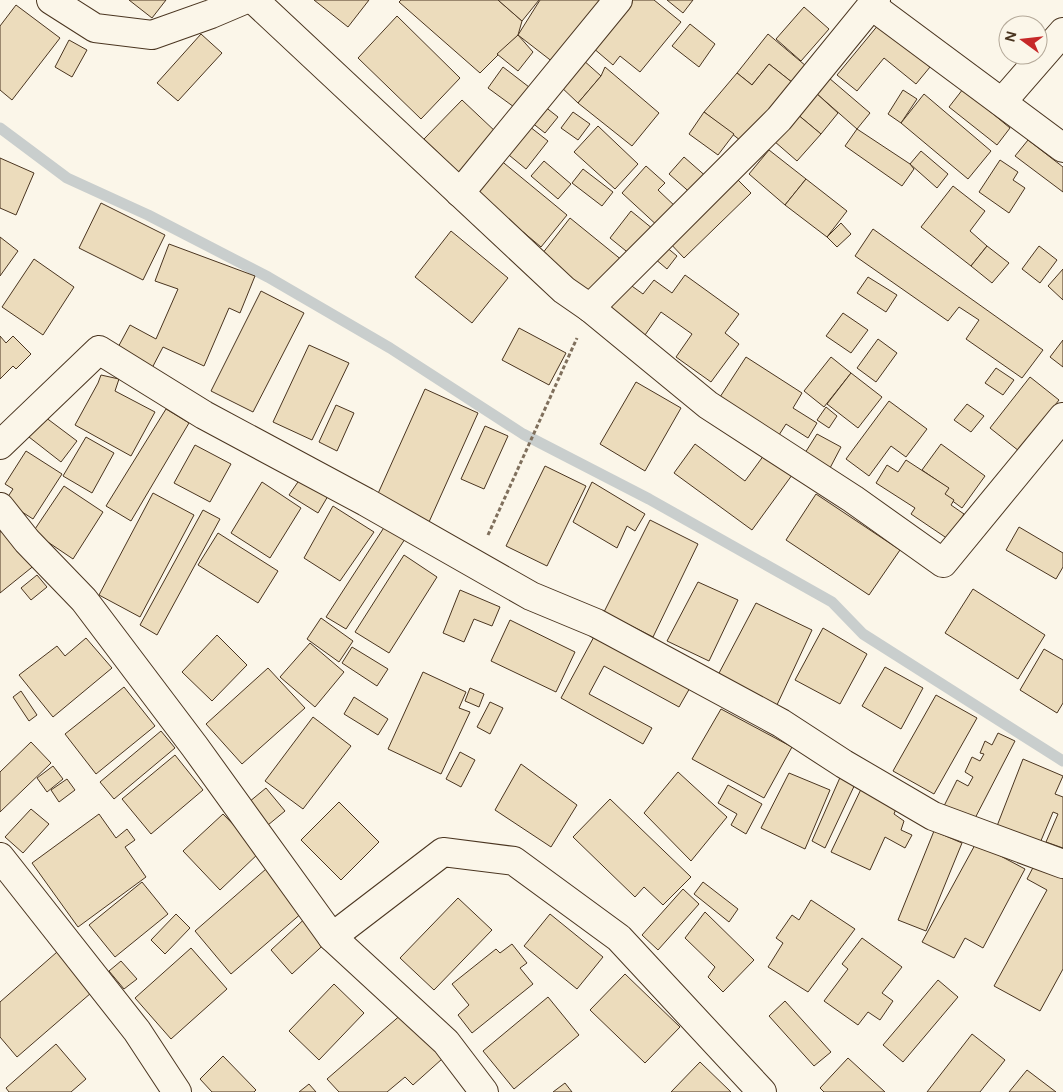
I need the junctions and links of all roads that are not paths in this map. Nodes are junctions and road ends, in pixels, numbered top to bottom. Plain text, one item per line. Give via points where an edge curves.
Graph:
1 (51, 0) edge
2 (244, 0) edge
3 (254, 0) edge
4 (618, 0) edge
5 (874, 3) edge
6 (1063, 32) edge
7 (1002, 102) junction
8 (1063, 148) edge
9 (460, 193) junction
10 (590, 308) junction
11 (1063, 417) edge
12 (0, 445) edge
13 (0, 507) edge
14 (0, 857) edge
15 (1063, 864) edge
16 (332, 937) junction
17 (177, 1092) edge
18 (484, 1092) edge
19 (762, 1092) edge

1 - 2 street via 96,28 152,35
3 - 9 street
4 - 9 street
5 - 7 street
5 - 10 street via 778,119
6 - 7 street
7 - 8 street
9 - 10 street via 564,290
10 - 11 street via 708,405 853,499 943,563
12 - 15 street via 99,350 204,415 531,596 596,623 773,719 933,816
13 - 16 street via 27,541 84,600
14 - 17 street via 137,1031
16 - 18 street via 446,1042
16 - 19 street via 443,852 514,862 619,938

